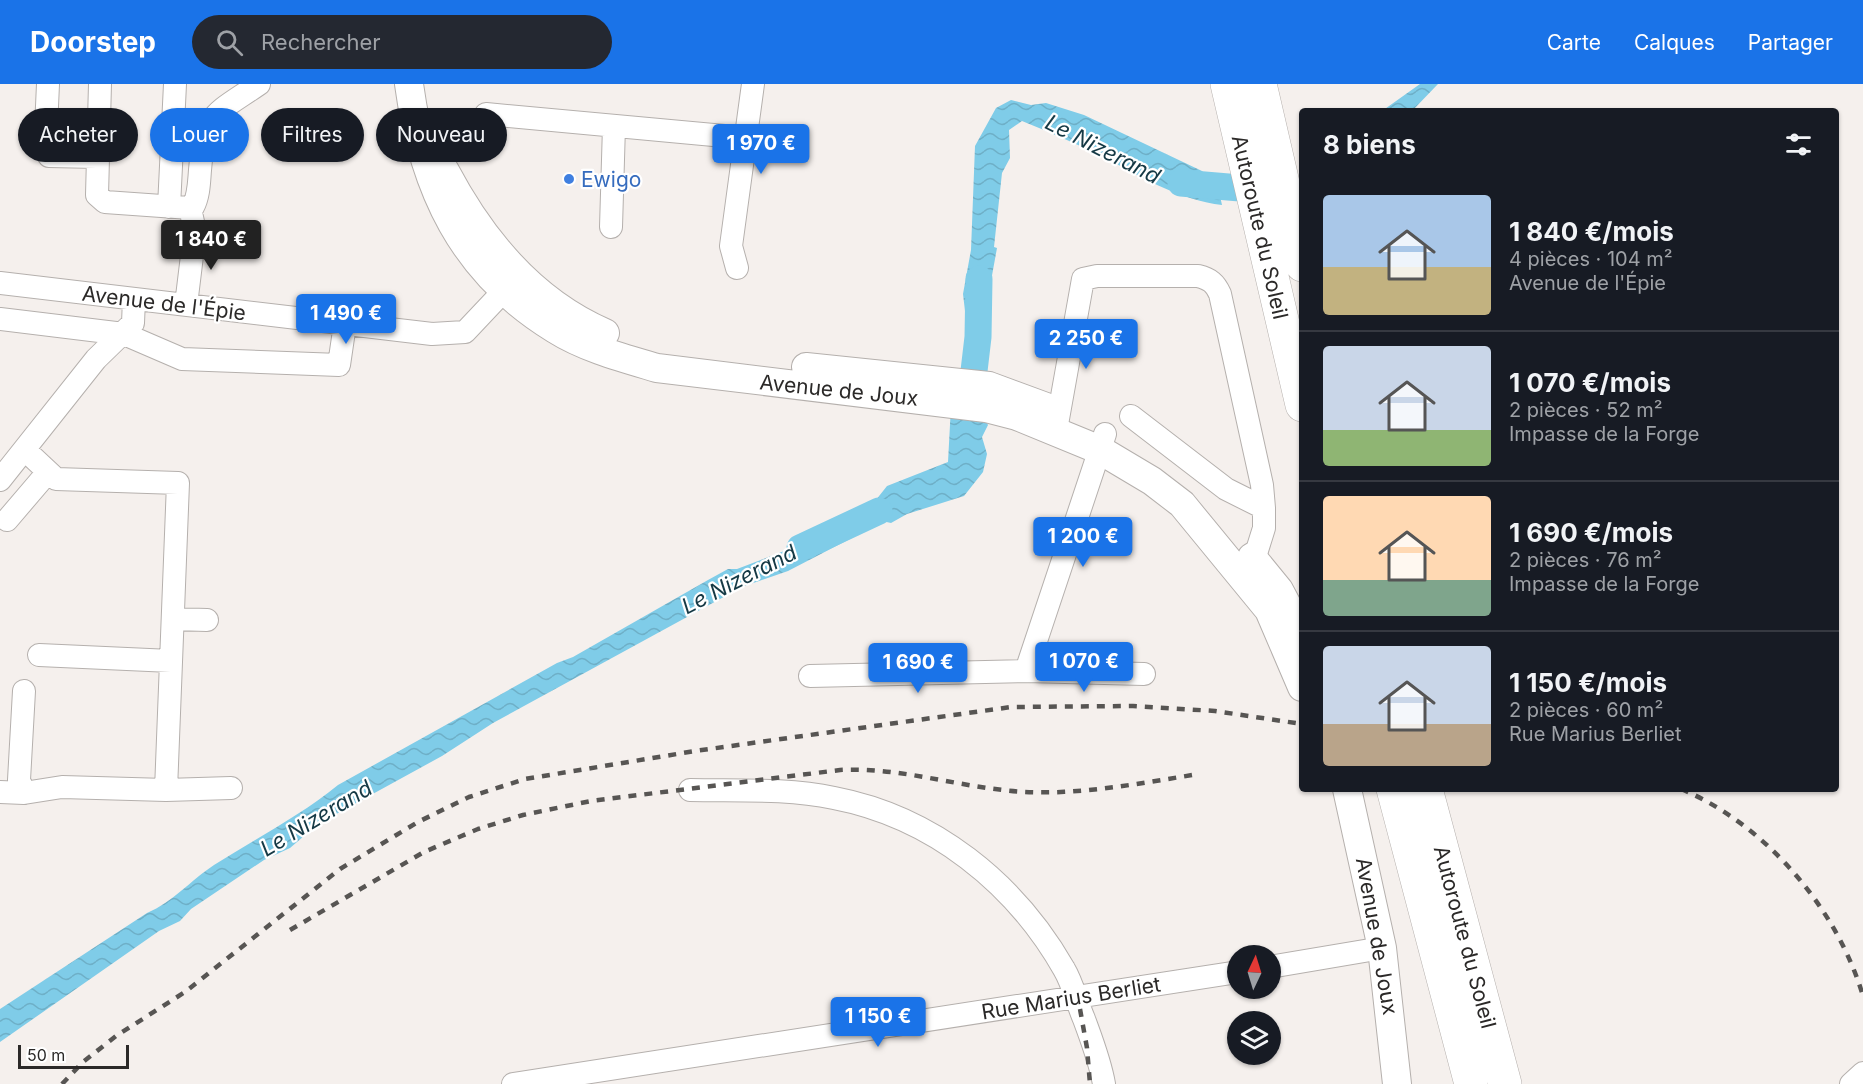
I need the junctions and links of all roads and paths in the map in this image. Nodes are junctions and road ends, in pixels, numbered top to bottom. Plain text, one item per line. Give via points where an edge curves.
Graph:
1 (48, 84) edge
2 (100, 84) edge
3 (175, 84) edge
4 (259, 84) edge
5 (409, 84) edge
6 (422, 84) edge
7 (753, 84) edge
8 (1227, 84) edge
9 (1260, 84) edge
10 (47, 108) edge
11 (99, 108) edge
12 (507, 116) edge
13 (614, 126) junction
14 (746, 138) junction
15 (97, 162) edge
16 (179, 208) junction
17 (611, 227) dead end
18 (1299, 252) edge
19 (737, 268) dead end
20 (0, 283) edge
21 (512, 283) junction
22 (134, 299) junction
23 (186, 305) junction
24 (0, 319) edge
25 (345, 324) junction
26 (124, 334) junction
27 (1299, 392) edge
28 (1131, 416) dead end
29 (1058, 421) junction
30 (1102, 442) junction
31 (25, 450) junction
32 (48, 472) junction
33 (0, 480) edge
34 (0, 490) edge
35 (1264, 508) junction
36 (3, 524) edge
37 (1246, 565) junction
38 (173, 619) junction
39 (207, 620) dead end
40 (1299, 627) edge
41 (39, 655) dead end
42 (171, 661) junction
43 (1026, 671) junction
44 (1144, 674) dead end
45 (810, 676) dead end
46 (1299, 680) edge
47 (24, 691) dead end
48 (231, 788) dead end
49 (165, 790) junction
50 (690, 790) dead end
51 (0, 792) edge
52 (1348, 792) edge
53 (1394, 792) edge
54 (1427, 792) edge
55 (24, 793) junction
56 (1374, 950) junction
57 (1281, 965) edge
58 (1227, 974) edge
59 (1075, 998) junction
60 (1863, 1073) edge
61 (559, 1081) edge
62 (513, 1084) edge
63 (1104, 1084) edge
64 (1381, 1084) edge
65 (1397, 1084) edge
66 (1471, 1084) edge
67 (1505, 1084) edge
68 (1851, 1084) edge

1 - 10 street
2 - 11 street
3 - 16 street
4 - 16 street via 210,121 203,136 197,196 193,207
5 - 21 main road, Avenue de Joux via 424,157 448,221 471,254
6 - 21 main road, Avenue de Joux via 429,128 444,169
7 - 14 street
8 - 27 highway, Autoroute du Soleil
9 - 18 highway, Autoroute du Soleil
12 - 13 street
13 - 14 street
13 - 17 street
14 - 19 street via 731,246
15 - 16 street via 100,200
16 - 23 street via 195,231
20 - 22 street, Avenue de l'Épie
21 - 25 street, Avenue de l'Épie via 465,332 432,333
21 - 29 main road, Avenue de Joux via 556,330 612,355 657,368 945,391 987,397 1017,416
22 - 23 street, Avenue de l'Épie
22 - 26 street via 133,323
23 - 25 street, Avenue de l'Épie
24 - 26 street
25 - 26 street via 339,365 182,359
26 - 31 street via 96,359
28 - 35 street via 1226,489
29 - 30 main road, Avenue de Joux
29 - 35 street via 1081,282 1087,276 1208,278 1216,284 1237,366
30 - 37 main road, Avenue de Joux via 1182,504
30 - 43 street
31 - 32 street
31 - 33 street
32 - 36 street
32 - 38 street via 56,479 178,483
34 - 36 street
35 - 37 street via 1264,528
37 - 40 main road, Avenue de Joux via 1279,590
37 - 46 main road, Avenue de Joux
38 - 39 street
38 - 42 street
41 - 42 street
42 - 49 street
43 - 44 street
43 - 45 street
47 - 55 street via 19,780
48 - 49 street
49 - 55 street via 63,787
50 - 59 street via 808,793 879,810 920,828 961,853 1003,887 1065,970
51 - 55 street
52 - 56 main road, Avenue de Joux
53 - 66 highway, Autoroute du Soleil
54 - 67 highway, Autoroute du Soleil
56 - 57 street
56 - 64 main road, Avenue de Joux
56 - 65 main road, Avenue de Joux
58 - 59 street, Rue Marius Berliet
59 - 61 street, Rue Marius Berliet
59 - 63 street
60 - 68 street
61 - 62 street, Rue Marius Berliet

